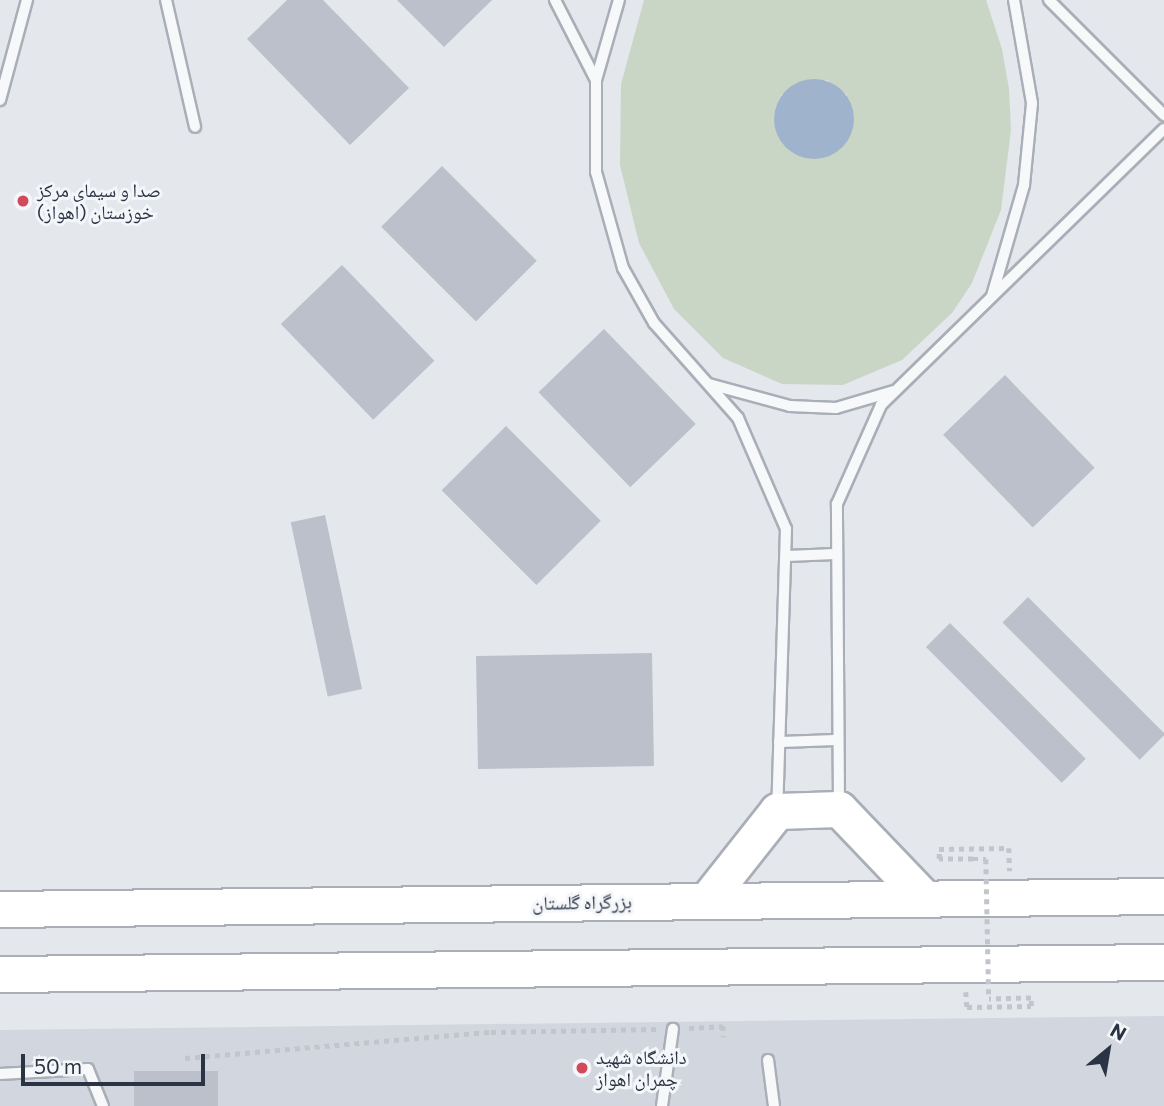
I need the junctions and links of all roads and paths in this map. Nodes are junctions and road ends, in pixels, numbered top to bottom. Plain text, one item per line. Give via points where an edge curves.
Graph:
1 (27, 0) edge
2 (166, 0) edge
3 (555, 0) edge
4 (619, 0) edge
5 (1014, 0) edge
6 (1049, 0) edge
7 (596, 80) junction
8 (0, 100) edge
9 (1164, 115) edge
10 (195, 127) dead end
11 (1164, 130) edge
12 (991, 298) junction
13 (708, 384) junction
14 (897, 390) junction
15 (836, 554) junction
16 (786, 556) junction
17 (837, 740) junction
18 (779, 742) junction
19 (839, 808) junction
20 (777, 811) junction
21 (1009, 848) dead end
22 (1164, 896) edge
23 (924, 898) junction
24 (706, 901) junction
25 (0, 909) edge
26 (1164, 962) edge
27 (0, 974) edge
28 (967, 1007) dead end
29 (674, 1029) junction
30 (724, 1037) dead end
31 (185, 1058) dead end
32 (768, 1060) dead end
33 (0, 1074) edge
34 (103, 1106) edge
35 (663, 1106) edge
36 (774, 1106) edge

1 - 8 lane
2 - 10 lane
3 - 7 lane
4 - 7 lane
5 - 12 lane via 1032,103 1024,185
6 - 9 lane
7 - 13 lane via 596,172 623,268 654,323
11 - 12 lane
12 - 14 lane
13 - 14 lane via 790,407 836,408
13 - 16 lane via 738,418 786,529
14 - 15 lane via 881,405 837,504
15 - 16 lane
15 - 17 lane
16 - 18 lane
17 - 18 lane
17 - 19 lane
18 - 20 lane
19 - 20 highway
19 - 23 highway
20 - 24 highway
21 - 28 path, bridge via 939,849 939,859 986,859 989,999 1031,998 1031,1006
22 - 23 highway, بزرگراه گلستان
23 - 24 highway, بزرگراه گلستان
24 - 25 highway, بزرگراه گلستان
26 - 27 highway
29 - 30 path via 723,1026
29 - 31 path via 491,1032
29 - 35 lane
32 - 36 lane
33 - 34 lane via 88,1069

